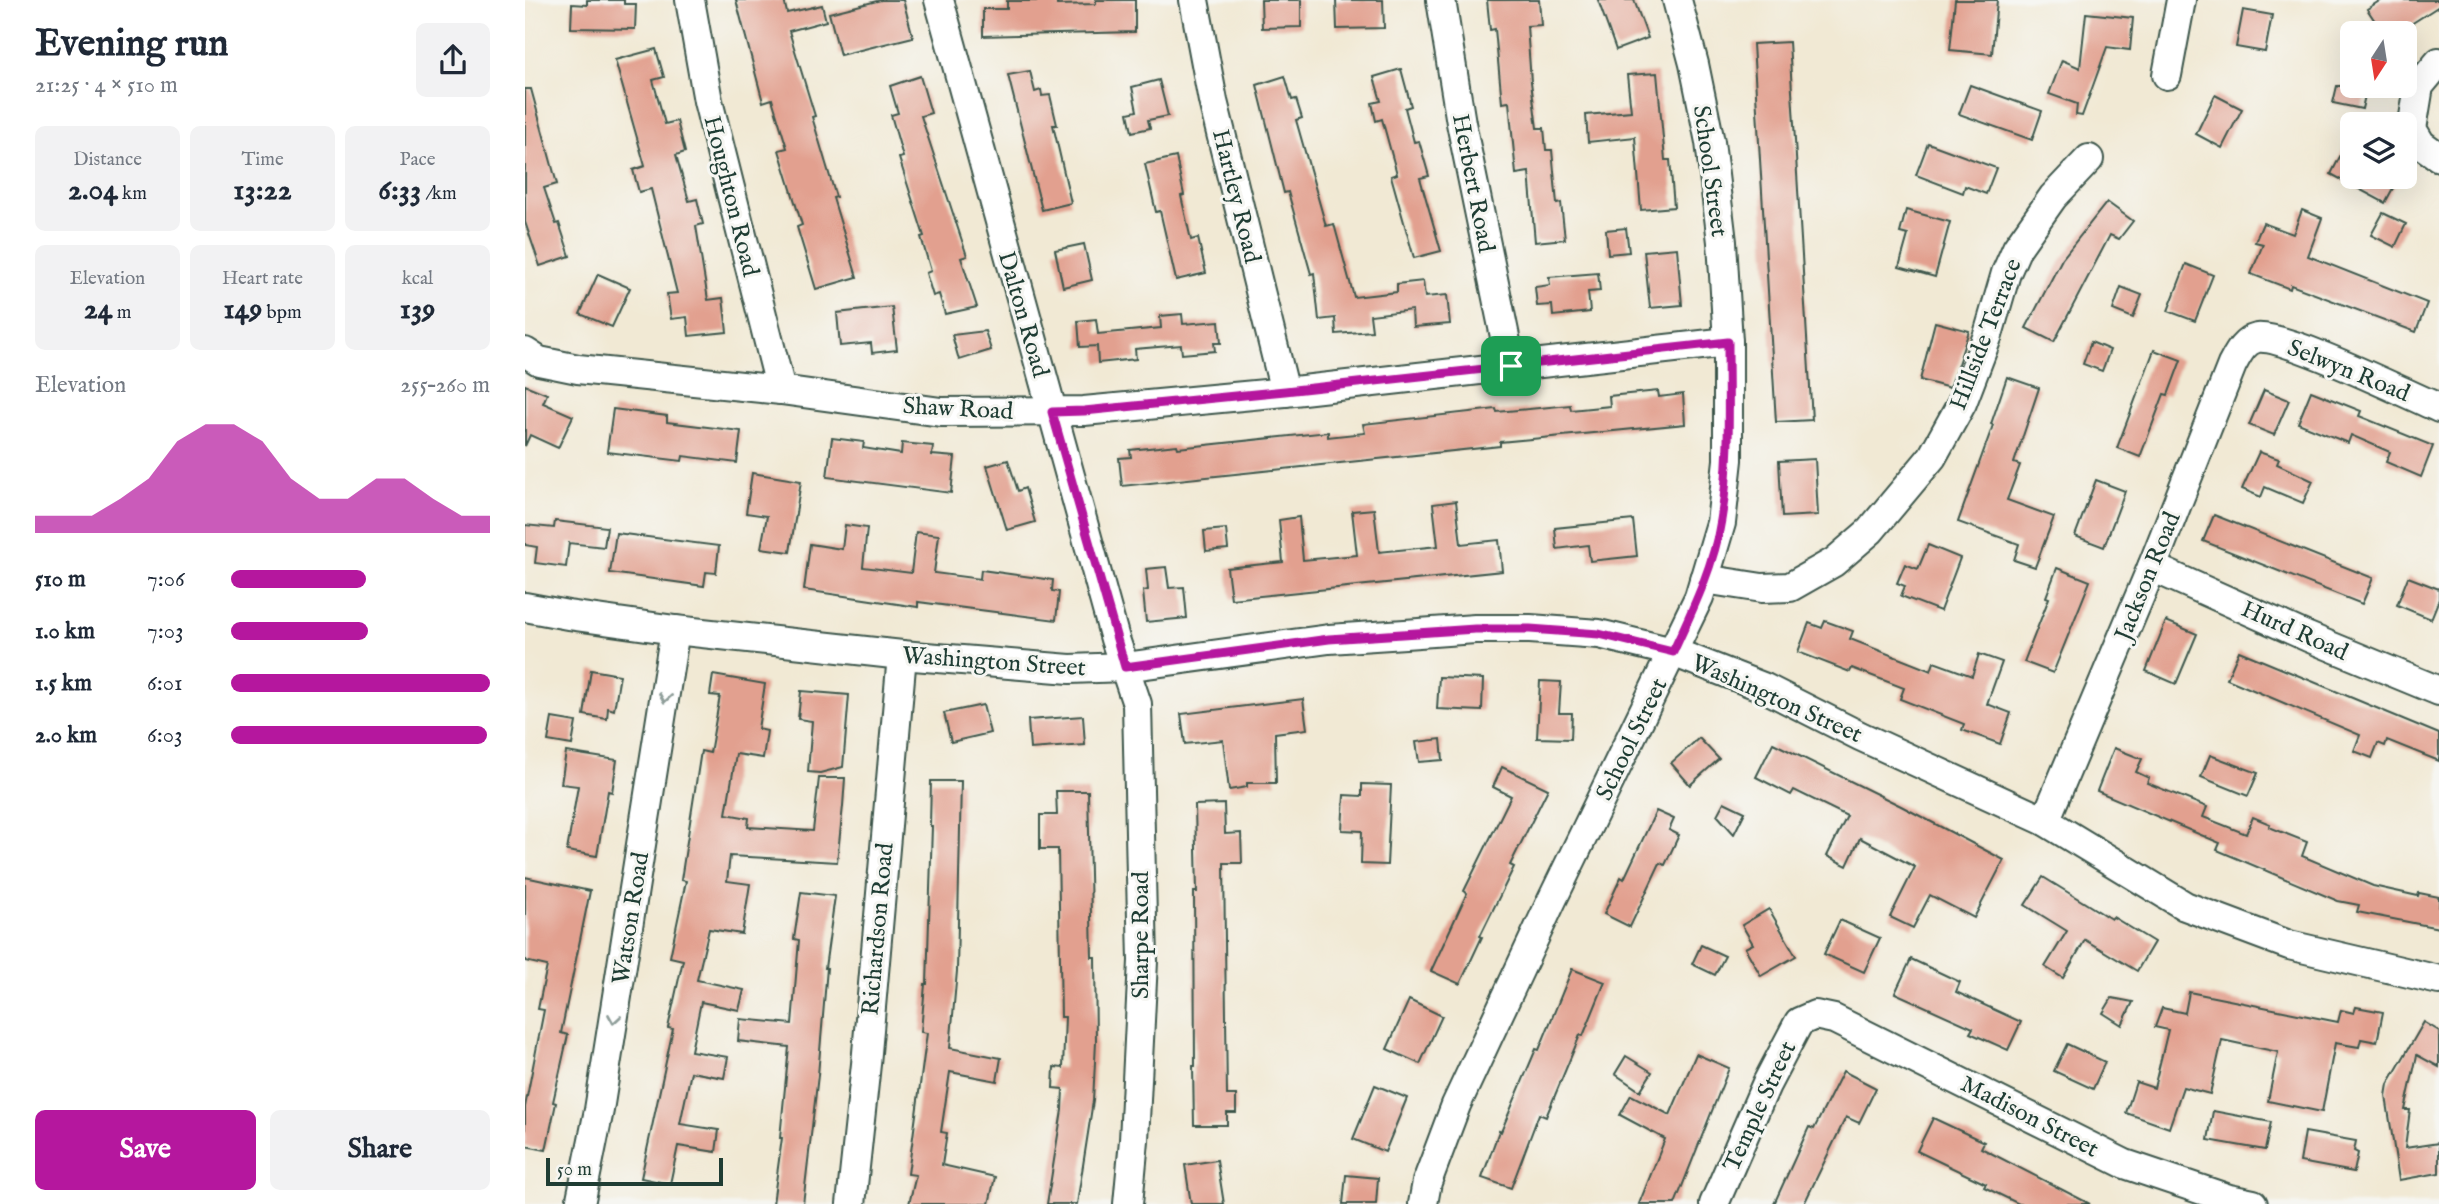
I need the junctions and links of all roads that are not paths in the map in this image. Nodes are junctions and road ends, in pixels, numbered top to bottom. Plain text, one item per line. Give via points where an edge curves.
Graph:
1 (690, 0) edge
2 (939, 0) edge
3 (1194, 0) edge
4 (1441, 0) edge
5 (1677, 0) edge
6 (2181, 0) edge
7 (2439, 62) edge
8 (2167, 75) dead end
9 (2439, 157) edge
10 (2089, 159) dead end
11 (2256, 339) joint
12 (1728, 342) junction
13 (525, 352) edge
14 (1511, 366) junction
15 (781, 390) junction
16 (1285, 391) junction
17 (2439, 408) edge
18 (1052, 412) junction
19 (2152, 567) junction
20 (1704, 579) junction
21 (525, 607) edge
22 (675, 631) junction
23 (1673, 652) junction
24 (902, 655) junction
25 (1125, 667) junction
26 (2439, 691) edge
27 (2045, 821) junction
28 (2439, 980) edge
29 (1813, 1016) joint
30 (2237, 1202) edge
31 (580, 1204) edge
32 (851, 1204) edge
33 (1128, 1204) edge
34 (1423, 1204) edge
35 (1714, 1204) edge

1 - 15 street, Houghton Road via 708,101
2 - 18 street, Dalton Road
3 - 16 street, Hartley Road via 1213,101
4 - 14 street, Herbert Road
5 - 12 street, School Street via 1710,142
6 - 8 street
7 - 9 street via 2419,86 2412,129 2421,144
10 - 20 street, Hillside Terrace via 2053,197 2017,248 1962,403 1932,457 1870,531 1834,562 1790,587 1762,589
11 - 17 street, Selwyn Road via 2287,342
11 - 19 street, Jackson Road via 2243,346 2232,365
12 - 14 street, Shaw Road
12 - 20 street, School Street via 1728,460 1721,523
13 - 15 street, Shaw Road via 539,361 577,369
14 - 16 street, Shaw Road
15 - 18 street, Shaw Road via 941,412
16 - 18 street, Shaw Road
18 - 25 street, Dalton Road
19 - 26 street, Hurd Road
19 - 27 street, Jackson Road
20 - 23 street, School Street
21 - 22 street, Washington Street
22 - 24 street, Washington Street
22 -> 31 street, Watson Road
23 - 25 street, Washington Street via 1599,634 1475,629 1329,639
23 - 27 street, Washington Street via 1765,688
23 - 34 street, School Street via 1456,1104
24 - 25 street, Washington Street via 1070,669
24 - 32 street, Richardson Road
25 - 33 street, Sharpe Road via 1137,704 1143,961
27 - 28 street, Washington Street via 2207,915 2289,945
29 - 30 street, Madison Street via 1833,1019 2125,1164
29 - 35 street, Temple Street via 1799,1022 1793,1032

